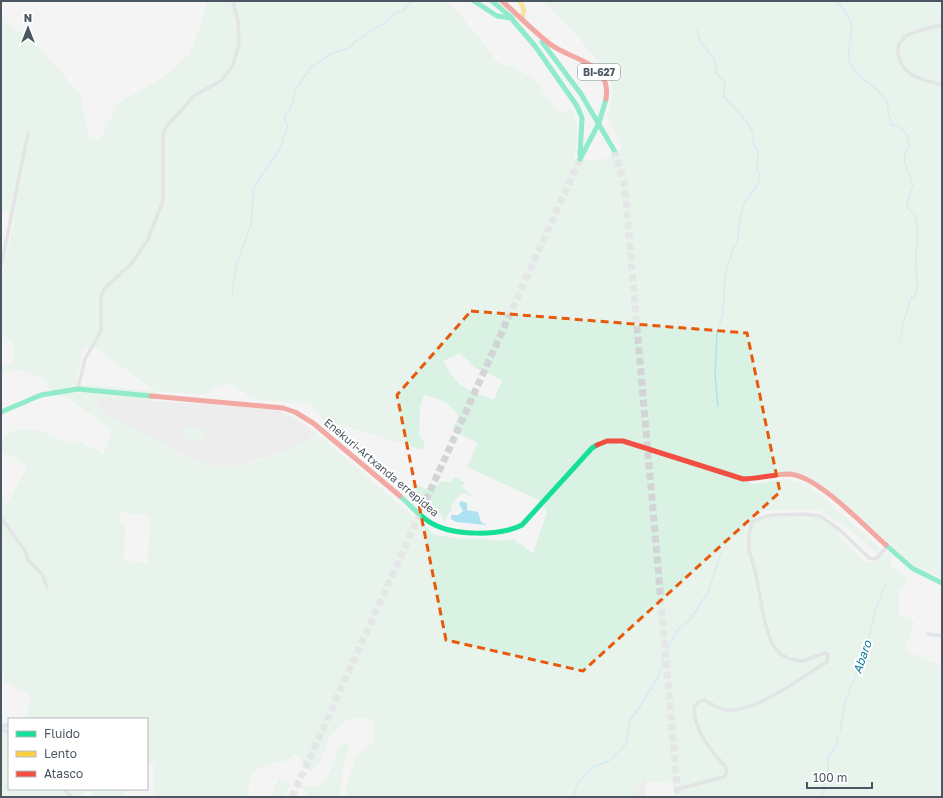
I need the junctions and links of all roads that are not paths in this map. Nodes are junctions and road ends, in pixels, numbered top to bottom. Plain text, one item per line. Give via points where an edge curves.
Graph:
1 (233, 1) edge
2 (474, 1) edge
3 (492, 1) edge
4 (502, 1) edge
5 (520, 1) edge
6 (511, 18) junction
7 (522, 19) junction
8 (942, 25) edge
9 (543, 43) junction
10 (942, 85) edge
11 (28, 133) dead end
12 (614, 150) tunnel mouth
13 (1, 267) edge
14 (78, 389) junction
15 (1, 412) edge
16 (1, 518) edge
17 (885, 549) dead end
18 (942, 583) edge
19 (47, 587) dead end
20 (928, 634) dead end
21 (942, 636) edge
22 (675, 790) dead end

1 - 14 street via 238,22 239,44 234,65 222,80 194,96 166,127 163,201 147,241 131,264 104,289 101,298 101,331 85,359
2 - 6 main road via 497,16
3 - 6 main road
4 - 7 main road
5 - 7 main road via 524,10
6 - 7 main road, BI-627 via 535,46 577,106 582,118 580,159 606,101 603,79 590,64 558,50
6 - 9 main road
7 - 9 main road
8 - 10 street via 906,36 898,55 902,65 911,74
9 - 12 main road via 591,109
11 - 13 street
14 - 15 main road, Enekuri-Artxanda errepidea via 41,395
14 - 18 main road, Enekuri-Artxanda errepidea via 271,406 295,412 313,423 424,517 441,527 453,529 505,532 518,528 586,453 607,441 623,441 743,479 796,474 817,484 912,568
16 - 19 street via 24,549 29,561 42,574
17 - 22 street via 876,559 870,558 829,521 814,515 775,514 754,520 750,525 749,550 771,642 780,654 790,659 803,661 825,654 828,656 827,662 789,688 734,710 725,710 704,700 697,702 694,706 694,718 699,732 727,772 724,777
20 - 21 street

